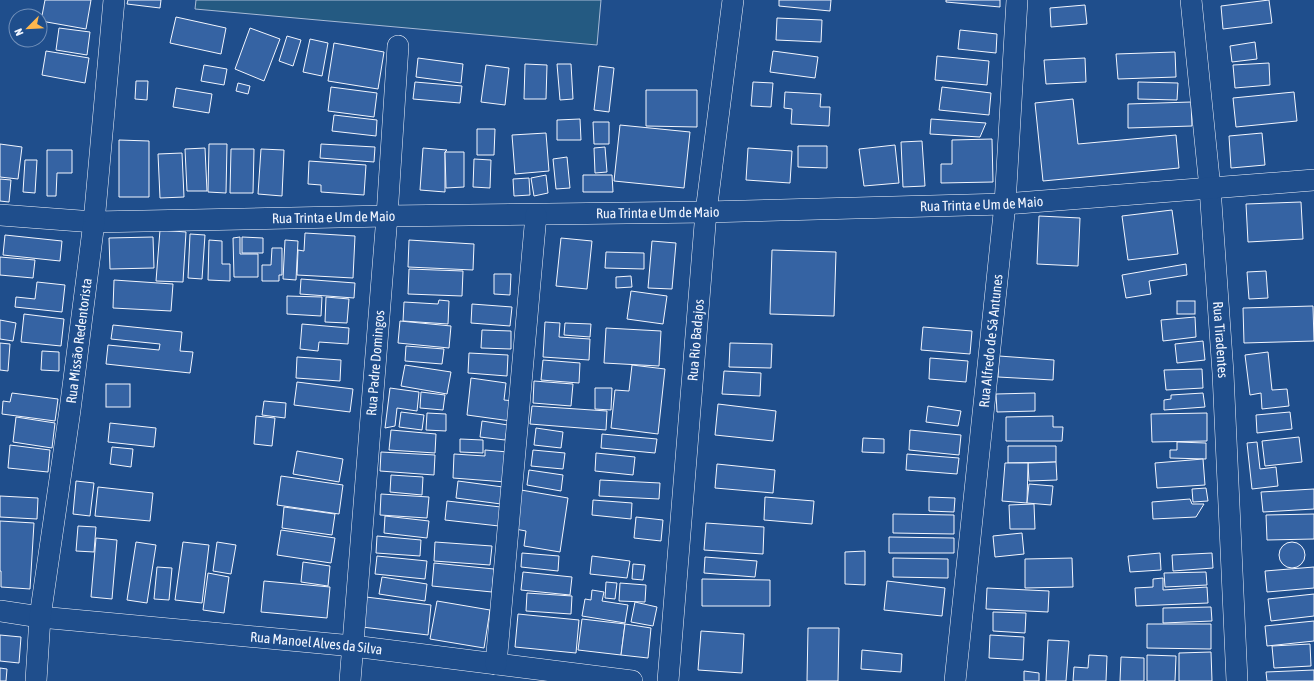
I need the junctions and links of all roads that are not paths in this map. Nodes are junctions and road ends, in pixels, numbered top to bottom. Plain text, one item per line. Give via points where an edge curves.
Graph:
1 (114, 0) edge
2 (733, 0) edge
3 (1017, 0) edge
4 (1191, 0) edge
5 (398, 46) dead end
6 (1314, 180) edge
7 (1210, 188) junction
8 (1005, 204) junction
9 (706, 212) junction
10 (0, 215) edge
11 (536, 215) junction
12 (387, 216) junction
13 (94, 222) junction
14 (0, 612) edge
15 (40, 616) junction
16 (353, 646) junction
17 (496, 664) junction
18 (36, 681) edge
19 (350, 681) edge
20 (632, 681) edge
21 (668, 681) edge
22 (955, 681) edge
23 (1237, 681) edge

1 - 13 street, Rua Missão Redentorista
2 - 9 street, Rua Rio Badajos
3 - 8 street, Rua Alfredo de Sá Antunes
4 - 7 street, Rua Tiradentes
5 - 12 street, Rua Padre Domingos
6 - 7 street, Rua Trinta e Um de Maio
7 - 8 street, Rua Trinta e Um de Maio
7 - 23 street, Rua Tiradentes via 1223,373
8 - 9 street, Rua Trinta e Um de Maio
8 - 22 street, Rua Alfredo de Sá Antunes
9 - 11 street, Rua Trinta e Um de Maio
9 - 21 street, Rua Rio Badajos
10 - 13 street, Rua Trinta e Um de Maio
11 - 12 street, Rua Trinta e Um de Maio
11 - 17 street
12 - 13 street, Rua Trinta e Um de Maio
12 - 16 street, Rua Padre Domingos
13 - 15 street, Rua Missão Redentorista
14 - 15 street, Rua Manoel Alves da Silva
15 - 16 street, Rua Manoel Alves da Silva
15 - 18 street, Rua Missão Redentorista
16 - 17 street, Rua Manoel Alves da Silva
16 - 19 street, Rua Padre Domingos
17 - 20 street, Rua Manoel Alves da Silva

